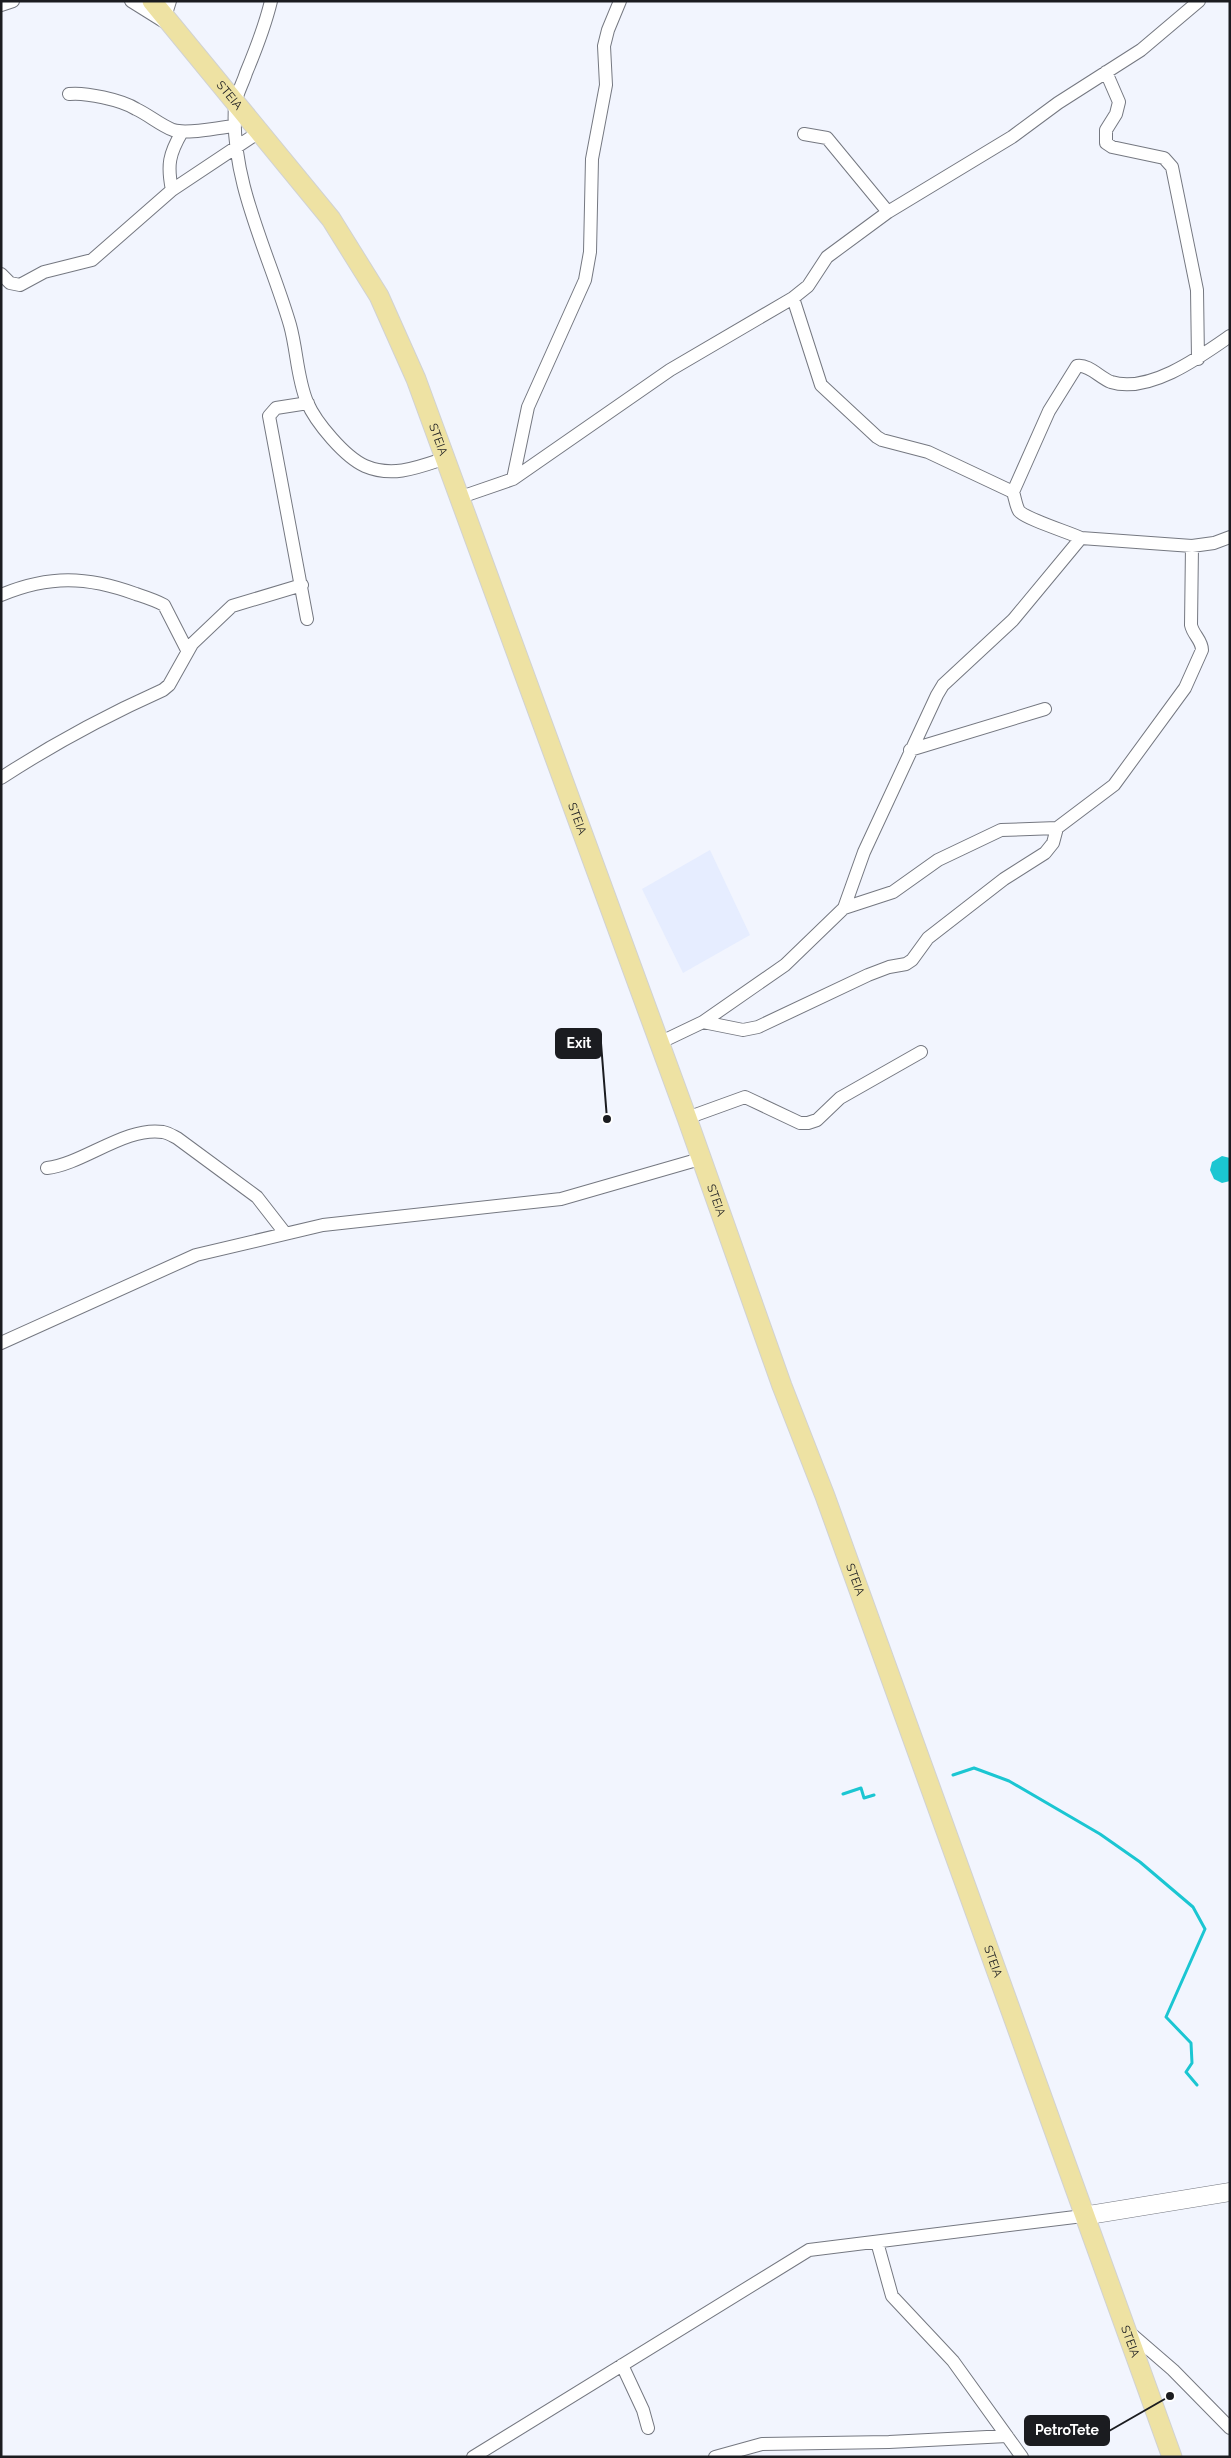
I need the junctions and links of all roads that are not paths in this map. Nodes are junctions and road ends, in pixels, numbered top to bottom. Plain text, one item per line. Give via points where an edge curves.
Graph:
1 (13, 1) edge
2 (131, 1) edge
3 (152, 1) edge
4 (271, 1) edge
5 (620, 1) edge
6 (1199, 1) edge
7 (1, 4) edge
8 (169, 15) edge
9 (1106, 72) junction
10 (69, 94) dead end
11 (235, 103) junction
12 (235, 126) junction
13 (182, 132) junction
14 (259, 132) junction
15 (804, 134) dead end
16 (238, 148) junction
17 (172, 190) junction
18 (888, 212) junction
19 (1, 274) edge
20 (793, 298) junction
21 (1230, 336) edge
22 (1198, 358) junction
23 (308, 403) junction
24 (446, 458) junction
25 (513, 479) junction
26 (1013, 492) junction
27 (461, 497) junction
28 (1230, 536) edge
29 (1081, 538) junction
30 (1192, 546) junction
31 (302, 584) junction
32 (4, 591) edge
33 (307, 619) dead end
34 (187, 650) junction
35 (1045, 709) dead end
36 (910, 750) junction
37 (1, 778) edge
38 (1057, 828) junction
39 (844, 908) junction
40 (703, 1022) junction
41 (659, 1043) junction
42 (921, 1052) dead end
43 (687, 1118) junction
44 (700, 1159) junction
45 (47, 1168) dead end
46 (285, 1232) junction
47 (1, 1342) edge
48 (1230, 2192) edge
49 (1083, 2216) junction
50 (877, 2242) junction
51 (1124, 2328) junction
52 (622, 2365) junction
53 (648, 2428) dead end
54 (1230, 2428) edge
55 (1007, 2436) junction
56 (473, 2457) edge
57 (715, 2457) edge
58 (1022, 2457) edge
59 (1172, 2457) edge

1 - 7 street
2 - 8 street
3 - 8 main road, STEIA
4 - 11 street via 265,26
5 - 25 street via 604,46 606,86 592,159 590,252 585,280 528,408
6 - 9 street via 1158,37
8 - 11 main road, STEIA
9 - 18 street via 1012,137
9 - 22 street via 1118,102 1116,114 1106,130 1106,143 1164,158 1172,167 1197,290
10 - 13 street via 78,93 135,108
11 - 12 street
11 - 14 main road, STEIA
12 - 13 street
12 - 16 street
13 - 17 street via 170,155 168,170
14 - 16 street
14 - 24 main road, STEIA via 331,219 379,296
15 - 18 street via 827,138
16 - 17 street
16 - 23 street via 252,218 290,324
17 - 19 street via 92,260 44,272 20,285 10,283
18 - 20 street via 827,257 808,286
20 - 25 street via 670,370
20 - 26 street via 821,385 877,437 928,452
21 - 22 street
22 - 26 street via 1162,376 1139,383 1113,383 1087,367 1077,366 1049,411
23 - 24 street via 330,435 364,466 408,471
23 - 31 street via 276,408 270,416
24 - 27 main road, STEIA
25 - 27 street
26 - 29 street via 1018,510 1025,516
27 - 41 main road, STEIA
28 - 30 street via 1214,543
29 - 30 street
29 - 36 street via 1013,620 943,685
30 - 38 street via 1191,625 1202,650 1185,688 1109,791
31 - 33 street
31 - 34 street via 232,606
32 - 34 street via 69,579 112,585 164,605
34 - 37 street via 164,690 109,714
35 - 36 street
36 - 39 street via 864,852
38 - 39 street via 1001,830 938,860 893,892
38 - 40 street via 1050,848 928,938 906,964 868,975 758,1028 743,1030
39 - 40 street via 785,965
40 - 41 street
41 - 43 main road, STEIA
42 - 43 street via 840,1098 826,1114 808,1123 800,1123 745,1096
43 - 44 main road, STEIA
44 - 46 street via 561,1199
44 - 49 main road, STEIA via 832,1515
45 - 46 street via 144,1133 163,1132 178,1138 257,1197
46 - 47 street via 180,1261
48 - 49 street
49 - 50 street
49 - 51 main road, STEIA
50 - 52 street via 809,2250
50 - 55 street via 892,2296 953,2361
51 - 54 street via 1173,2370
51 - 59 main road, STEIA
52 - 53 street
52 - 56 street
55 - 57 street via 762,2444
55 - 58 street

